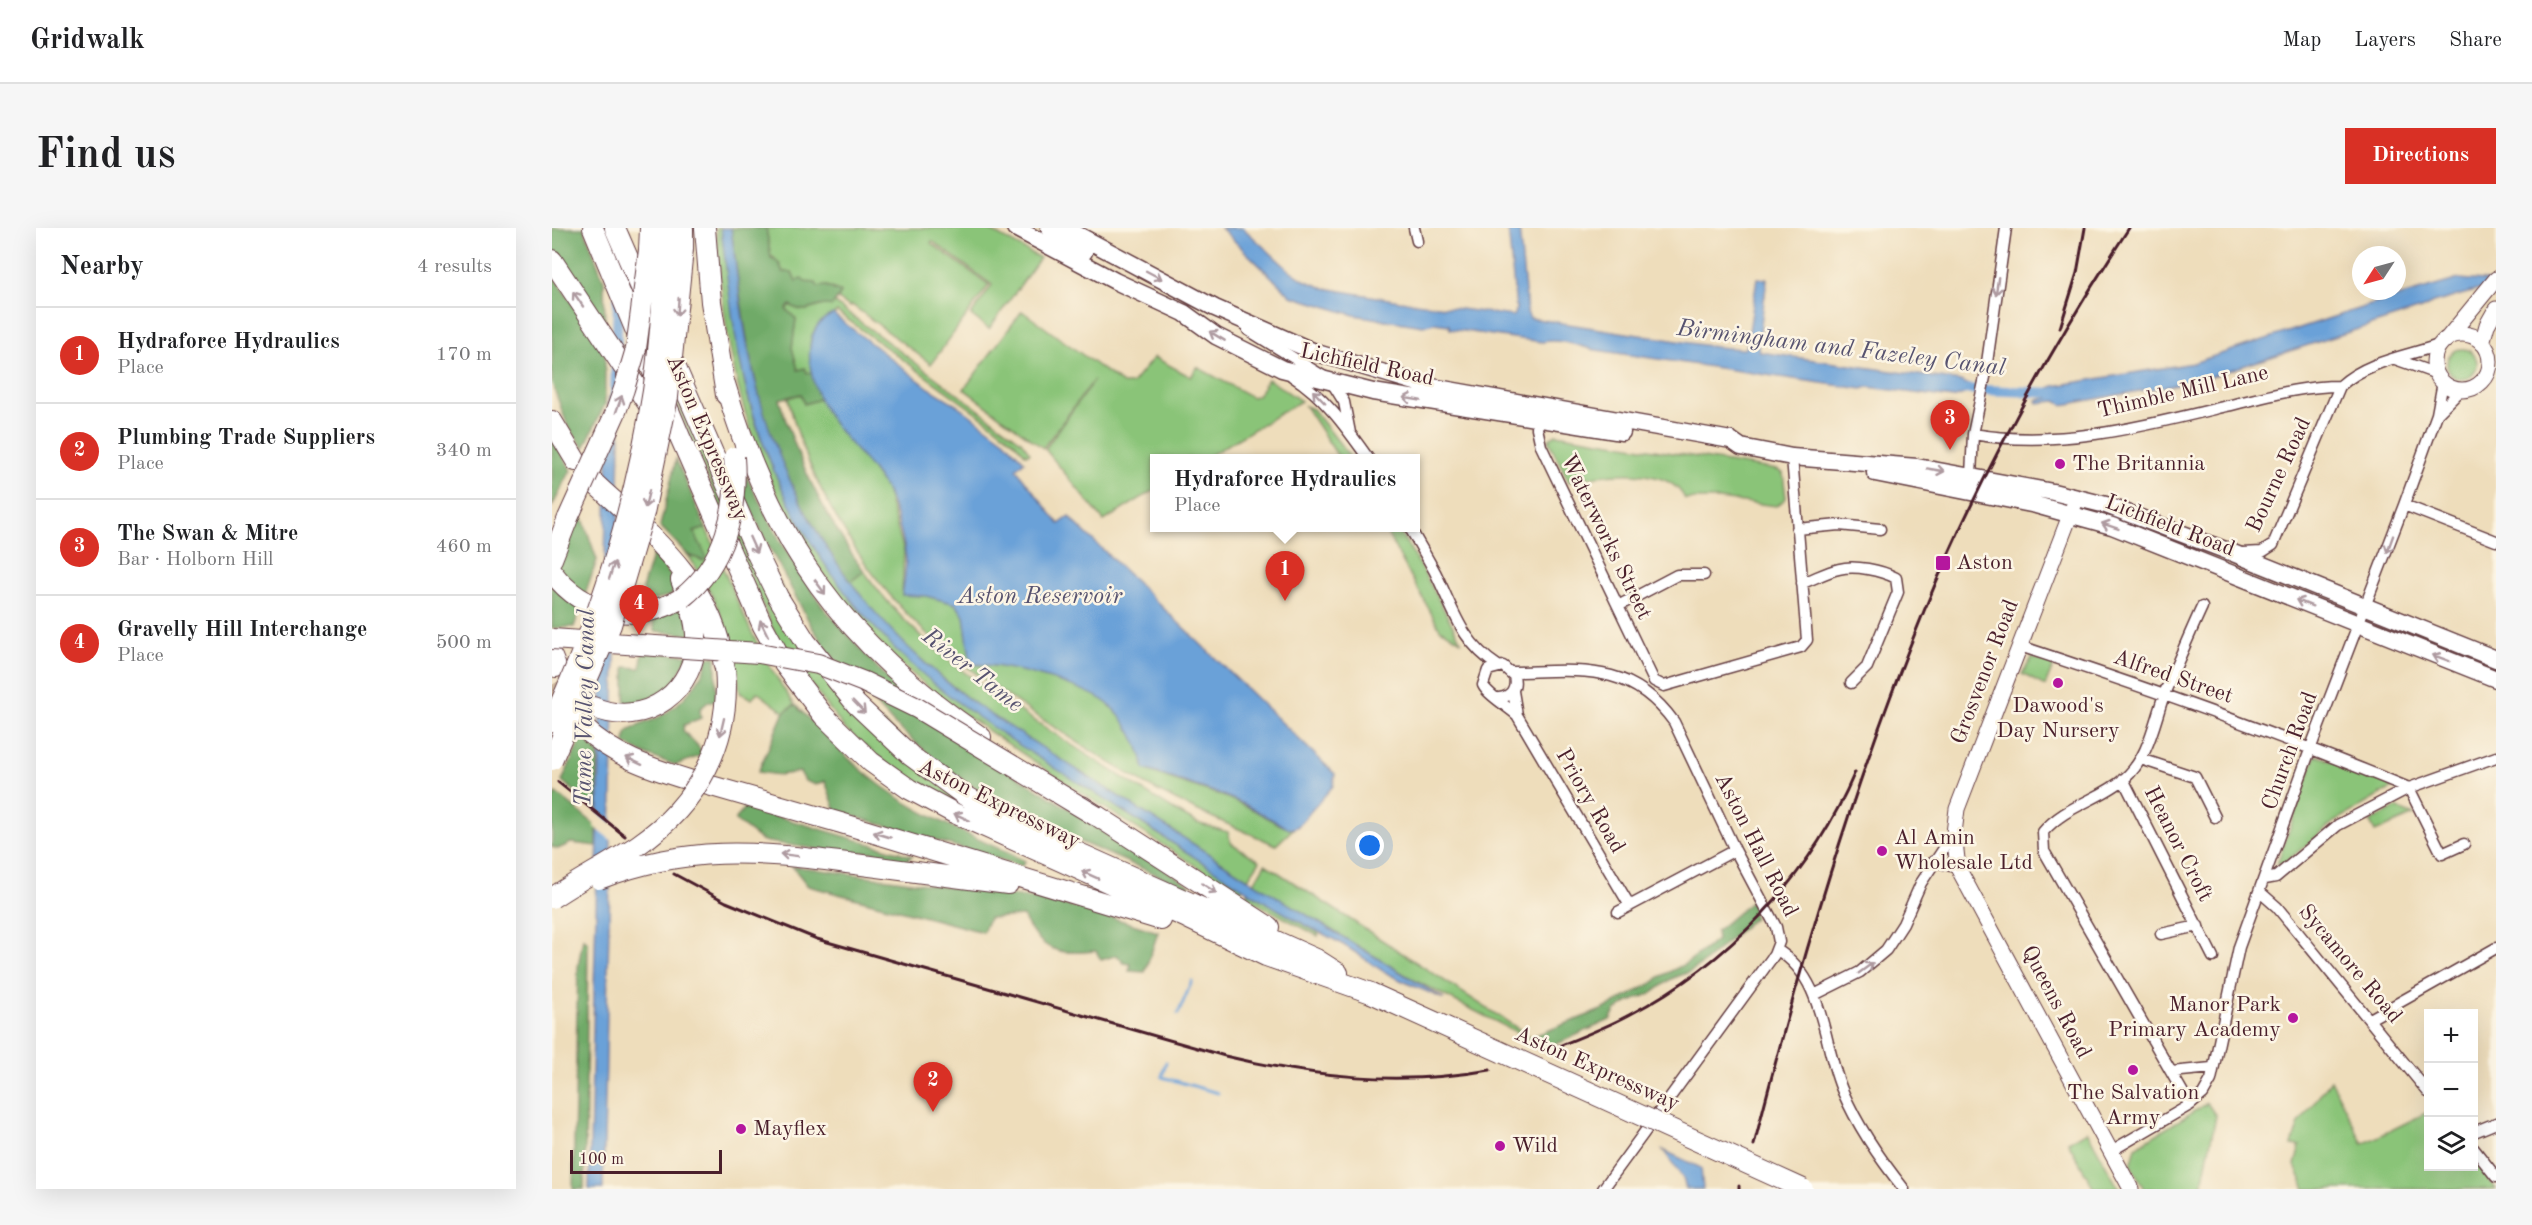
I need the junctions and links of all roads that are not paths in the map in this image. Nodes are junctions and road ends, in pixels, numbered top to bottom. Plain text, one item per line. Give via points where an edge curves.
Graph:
1 (592, 228) edge
2 (615, 228) edge
3 (626, 228) edge
4 (650, 228) edge
5 (665, 228) edge
6 (683, 228) edge
7 (705, 228) edge
8 (1015, 228) edge
9 (1049, 228) edge
10 (1065, 228) edge
11 (1414, 228) edge
12 (2006, 228) edge
13 (1084, 234) edge
14 (1417, 242) dead end
15 (552, 260) edge
16 (636, 271) junction
17 (2496, 279) edge
18 (1215, 309) junction
19 (2496, 309) edge
20 (1184, 314) junction
21 (2444, 342) junction
22 (2489, 353) edge
23 (2394, 359) junction
24 (1282, 369) junction
25 (2440, 378) junction
26 (1331, 381) junction
27 (725, 384) junction
28 (2479, 385) junction
29 (2340, 386) junction
30 (2496, 389) edge
31 (2461, 390) junction
32 (1539, 413) junction
33 (2437, 414) junction
34 (552, 421) edge
35 (1350, 433) junction
36 (1973, 434) junction
37 (1365, 454) edge
38 (1792, 457) junction
39 (585, 459) junction
40 (1815, 460) junction
41 (1971, 476) junction
42 (595, 484) dead end
43 (2077, 497) junction
44 (2404, 506) junction
45 (2071, 514) junction
46 (560, 521) edge
47 (719, 528) junction
48 (1797, 529) junction
49 (1880, 529) dead end
50 (1412, 532) edge
51 (2496, 540) edge
52 (2233, 553) junction
53 (552, 559) edge
54 (675, 560) junction
55 (552, 572) edge
56 (1704, 575) dead end
57 (1802, 583) junction
58 (1618, 606) junction
59 (2366, 606) junction
60 (2202, 607) dead end
61 (2358, 625) junction
62 (552, 639) edge
63 (2020, 646) junction
64 (1480, 654) junction
65 (2496, 659) edge
66 (1498, 666) junction
67 (1530, 671) junction
68 (1512, 672) junction
69 (1485, 674) junction
70 (2496, 679) edge
71 (1851, 683) dead end
72 (1514, 689) junction
73 (2165, 693) junction
74 (1498, 698) junction
75 (593, 707) dead end
76 (1517, 716) junction
77 (552, 722) edge
78 (583, 727) tunnel mouth
79 (2312, 748) junction
80 (2496, 757) edge
81 (2141, 759) junction
82 (552, 760) edge
83 (2123, 779) junction
84 (2409, 788) junction
85 (1096, 816) junction
86 (2215, 818) dead end
87 (1954, 833) junction
88 (2464, 844) dead end
89 (1735, 850) junction
90 (1934, 861) junction
91 (1958, 868) junction
92 (2265, 879) junction
93 (2260, 892) junction
94 (1079, 894) junction
95 (1143, 898) junction
96 (552, 900) edge
97 (1630, 906) junction
98 (1618, 912) dead end
99 (2198, 926) junction
100 (2161, 934) dead end
101 (2496, 948) edge
102 (1777, 950) junction
103 (2213, 957) dead end
104 (1316, 959) junction
105 (1371, 993) junction
106 (1814, 995) junction
107 (2370, 1018) junction
108 (2212, 1068) junction
109 (2171, 1072) junction
110 (2424, 1087) edge
111 (2190, 1105) junction
112 (2496, 1123) edge
113 (2478, 1130) edge
114 (2111, 1150) junction
115 (2478, 1154) edge
116 (2496, 1177) edge
117 (1603, 1189) edge
118 (1803, 1189) edge
119 (1904, 1189) edge
120 (2131, 1189) edge

1 - 47 highway, Aston Expressway
2 - 16 highway, Aston Expressway
3 - 16 highway
39 -> 4 highway, bridge via 615,414 636,349
77 -> 5 highway, bridge via 595,618 632,496 653,390 661,323
6 -> 82 highway, bridge via 669,397 644,513 611,625
7 - 27 highway via 711,302
8 - 20 main road, Lichfield Road
9 - 20 main road via 1057,237 1118,270
10 - 13 main road, Lichfield Road
11 - 14 street
12 -> 36 street
13 -> 18 main road, Lichfield Road
47 -> 15 highway, bridge via 634,381
16 -> 95 highway, Aston Expressway, bridge via 778,597 843,690 904,750 964,795
17 - 21 main road
18 - 26 street
18 - 32 main road, Lichfield Road via 1315,352 1410,382
19 - 22 main road via 2487,325
24 -> 20 main road, Lichfield Road via 1216,336
21 - 22 main road via 2453,336 2468,335
21 - 23 street
21 - 25 main road via 2435,358
22 - 28 main road via 2489,372
23 - 25 street
23 - 29 street via 2352,375
24 - 26 main road, Lichfield Road
35 -> 24 street via 1309,387
25 - 31 main road
25 - 33 street
32 -> 26 main road, Lichfield Road via 1392,396
26 - 35 street via 1344,402
27 - 55 highway, bridge via 735,457 734,495 720,549 698,584 663,607 621,613 580,599
27 -> 85 highway, bridge via 772,510 812,576 846,620 879,656 926,697
28 - 30 main road
28 - 31 main road
29 - 36 street, Thimble Mill Lane via 2310,386 2147,426 2087,436 2016,438
29 - 52 street, Bourne Road via 2273,545 2262,552
31 - 33 street
32 - 38 main road, Lichfield Road via 1731,440 1741,447
32 - 58 street, Waterworks Street via 1537,437
33 - 44 street
34 - 39 highway
35 - 37 street
36 - 41 street
38 - 40 main road, Lichfield Road
38 - 48 street
39 - 46 highway, bridge
40 -> 41 main road, Lichfield Road via 1917,467
40 - 45 main road, Lichfield Road
41 - 43 main road, Lichfield Road
42 - 54 highway
43 - 45 main road, Grosvenor Road
43 - 52 main road, Lichfield Road
44 - 51 street
44 -> 59 street
61 -> 45 main road, Lichfield Road via 2149,540
45 - 63 main road, Grosvenor Road
46 - 53 highway
95 -> 47 highway, Aston Expressway via 933,802 893,778 855,748 812,703 777,653
48 - 49 street via 1839,525
48 - 57 street
50 - 64 street, Aston Hall Road via 1460,626
52 - 59 main road, Lichfield Road
54 - 75 highway via 696,635 693,662 680,686 660,704 640,712 618,714
54 -> 96 highway, bridge via 698,589 721,645 726,698 720,736 690,797 665,824
56 - 58 street via 1677,575
57 - 58 street, Waterworks Street via 1807,640 1801,646 1664,686 1654,681
57 - 71 street via 1840,569 1864,569 1896,578 1898,592 1867,667
59 - 61 street, Church Road
59 - 65 main road, Lichfield Road
60 - 73 street
70 -> 61 main road, Lichfield Road
61 - 79 street, Church Road
62 - 85 highway, bridge via 759,653 829,668 917,708
63 - 73 street, Alfred Street
63 - 87 main road, Grosvenor Road via 1957,809
64 - 66 street, Aston Hall Road
64 - 69 street, Aston Hall Road
66 - 68 street, Aston Hall Road
66 - 69 street
67 - 68 street, Aston Hall Road
67 - 72 street
67 - 89 street, Aston Hall Road via 1604,674 1623,678 1650,693 1674,722
68 - 72 street
69 - 74 street, Aston Hall Road via 1485,690
72 - 74 street
72 - 76 street, Priory Road
73 - 79 street, Alfred Street
73 - 81 street
74 - 76 street, Priory Road
76 - 97 street, Priory Road
94 -> 78 highway via 646,766 603,744
79 - 84 street, Alfred Street
79 - 92 street, Church Road
80 - 84 street
81 - 83 street
81 - 86 street via 2195,777
83 - 99 street, Heanor Croft
83 - 109 street via 2050,824 2043,832 2044,851
84 - 88 street via 2442,854
84 - 92 street via 2338,825 2276,877
85 -> 104 highway
87 - 90 street, Grosvenor Road
87 - 91 main road, Queens Road
89 - 97 street
89 - 102 street, Aston Hall Road via 1776,927
90 - 91 street
106 -> 90 street, Grosvenor Road via 1860,972 1886,950
91 - 114 main road, Queens Road
92 - 93 street, Church Road
93 - 107 street, Sycamore Road
93 - 108 street, Church Road via 2239,946
94 - 95 highway
94 -> 96 highway, bridge via 901,868 759,852 717,852 655,861 615,872
95 - 104 highway, Aston Expressway
95 - 105 highway, Aston Expressway via 1266,956
97 - 98 street
99 - 100 street, Heanor Croft
99 - 103 street, Heanor Croft
101 - 107 street
102 - 106 street, Aston Hall Road via 1798,966
102 - 117 street
104 - 105 highway, Aston Expressway
105 - 118 highway, Aston Expressway, bridge
106 - 119 street, Aston Hall Road via 1841,1089 1864,1134
107 - 110 street, Sycamore Road
108 - 109 street
108 - 111 street, Church Road via 2203,1094
109 - 111 street
111 - 114 street, Church Road
112 - 113 street
114 - 120 main road, Queens Road
115 - 116 street

